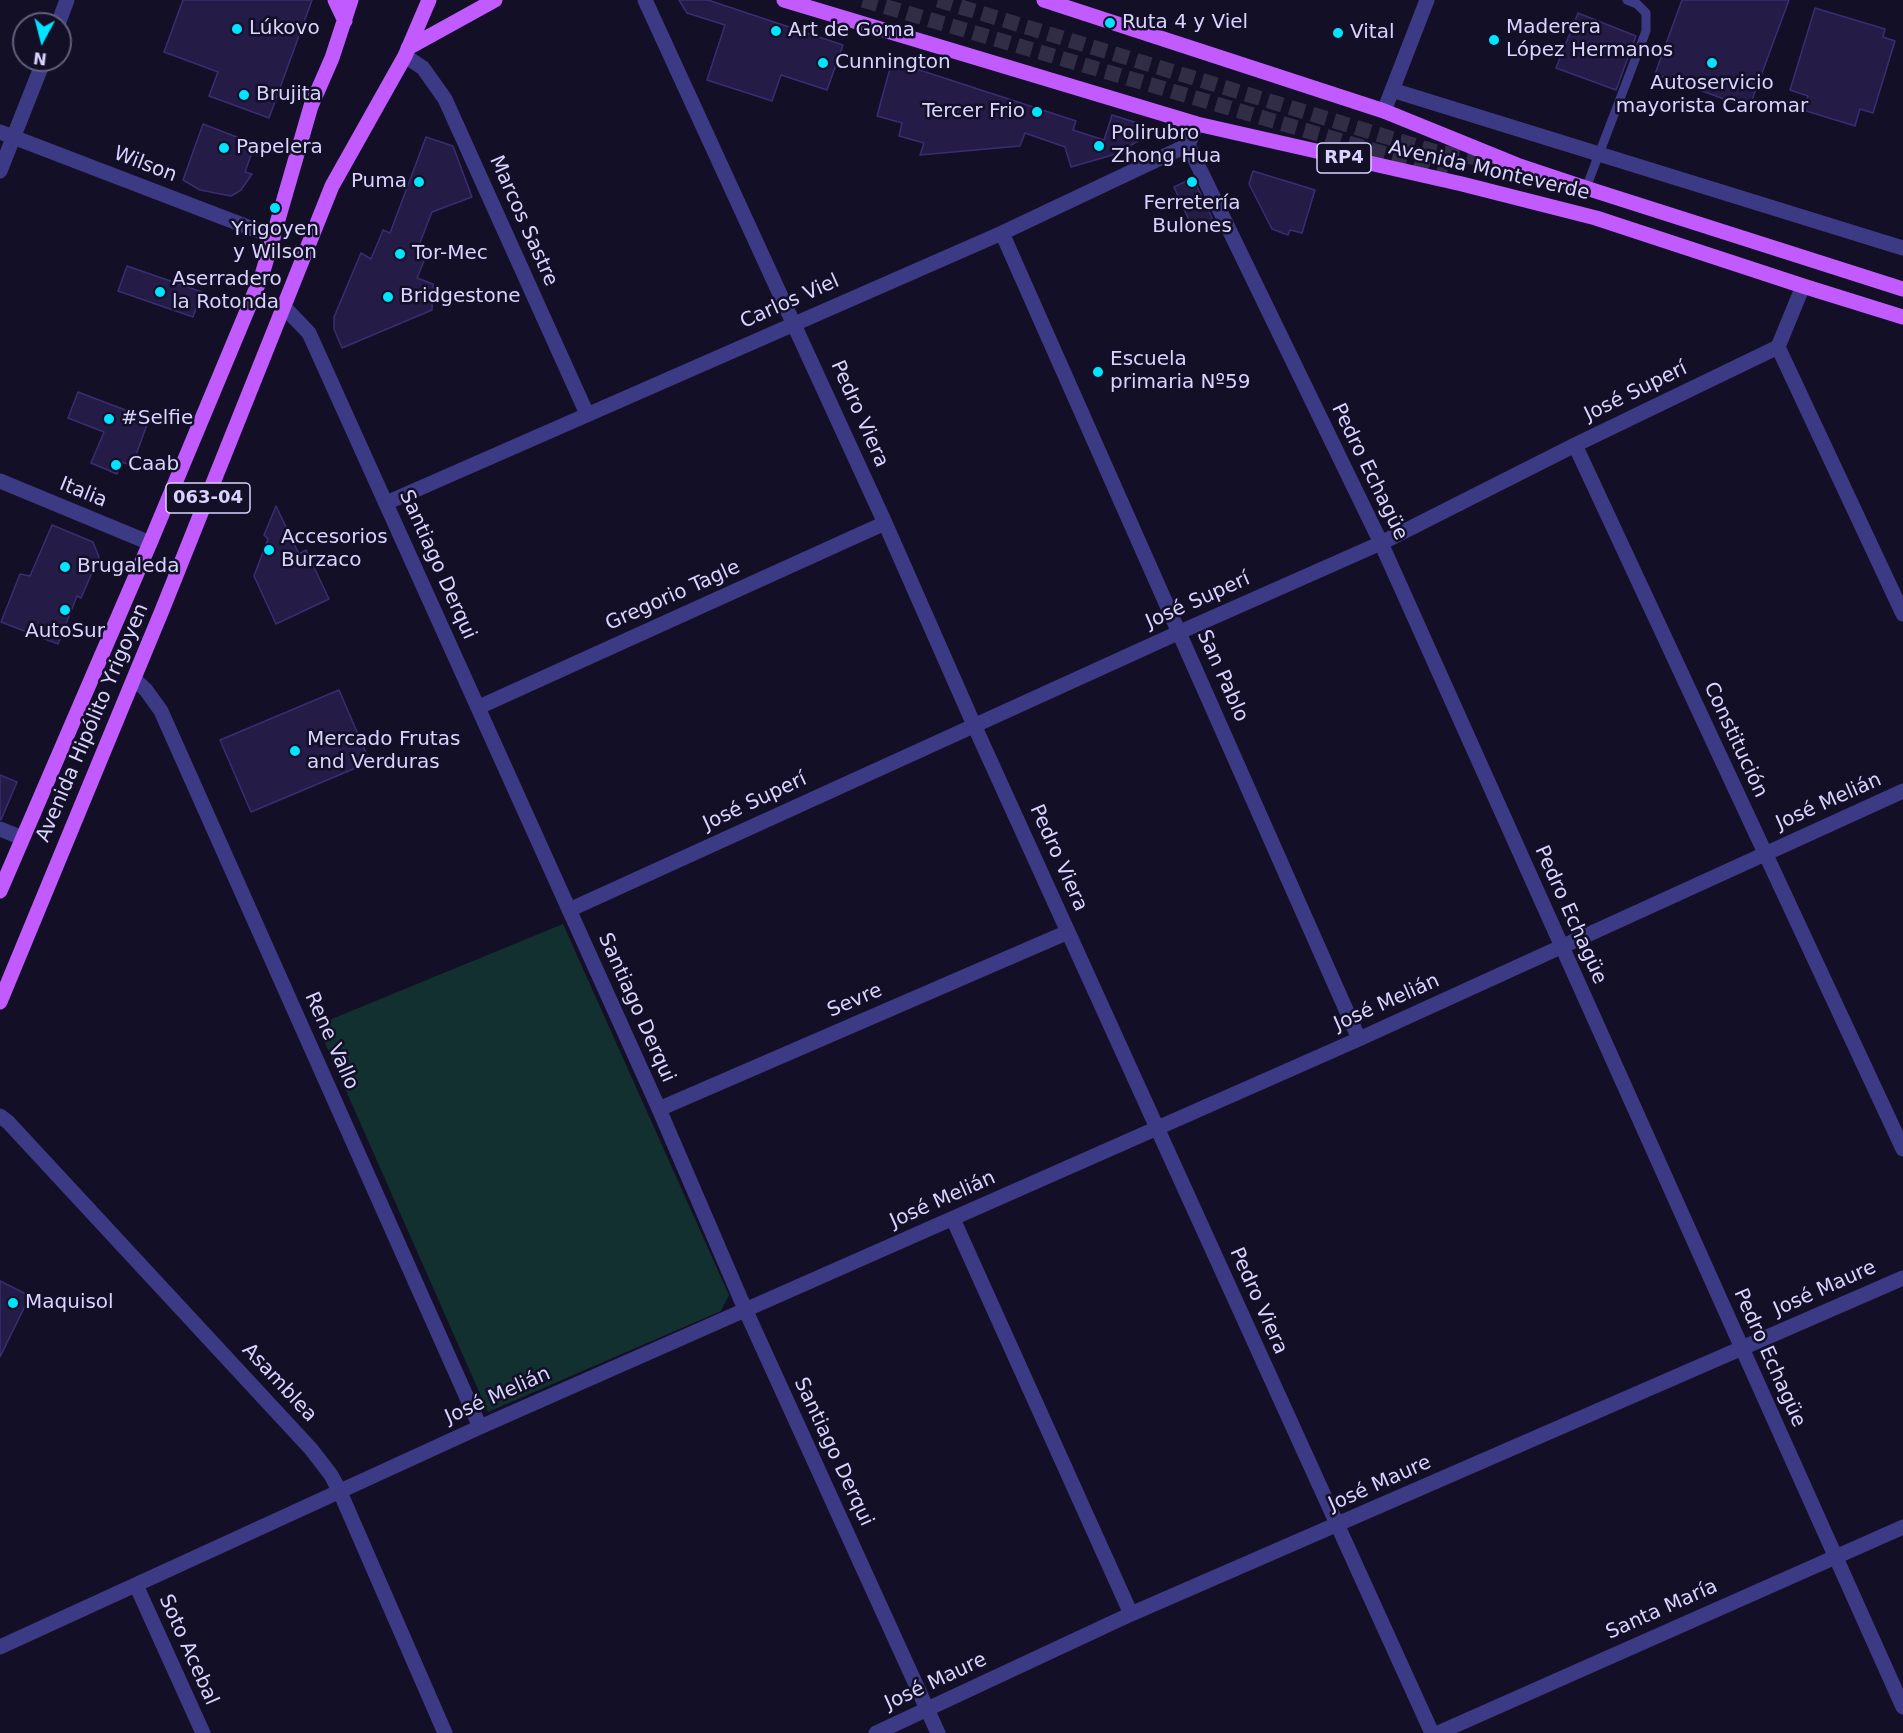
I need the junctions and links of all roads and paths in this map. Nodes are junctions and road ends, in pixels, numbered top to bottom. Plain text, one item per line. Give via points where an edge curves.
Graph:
1 (335, 0) edge
2 (351, 0) edge
3 (429, 0) edge
4 (495, 0) edge
5 (645, 0) edge
6 (784, 0) edge
7 (1044, 0) edge
8 (1428, 0) edge
9 (1627, 0) edge
10 (345, 21) junction
11 (406, 52) junction
12 (38, 72) edge
13 (1392, 90) junction
14 (1384, 111) junction
15 (1197, 124) junction
16 (7, 134) edge
17 (1188, 145) junction
18 (1599, 153) junction
19 (0, 171) edge
20 (1586, 188) junction
21 (1002, 233) junction
22 (274, 237) junction
23 (1903, 248) edge
24 (1803, 286) junction
25 (1903, 289) edge
26 (285, 308) junction
27 (1903, 316) edge
28 (794, 324) junction
29 (1778, 347) junction
30 (587, 414) junction
31 (1575, 445) junction
32 (0, 481) edge
33 (386, 503) junction
34 (885, 523) junction
35 (150, 543) junction
36 (1381, 543) junction
37 (1903, 614) edge
38 (1180, 632) junction
39 (134, 679) junction
40 (479, 707) junction
41 (974, 725) junction
42 (1903, 791) edge
43 (0, 830) edge
44 (22, 838) junction
45 (1764, 854) junction
46 (0, 891) edge
47 (569, 910) junction
48 (1068, 932) junction
49 (1561, 946) junction
50 (0, 1002) edge
51 (1359, 1038) junction
52 (659, 1109) junction
53 (0, 1116) edge
54 (1157, 1128) junction
55 (1903, 1149) edge
56 (953, 1219) junction
57 (1903, 1278) edge
58 (745, 1310) junction
59 (1742, 1349) junction
60 (480, 1427) junction
61 (340, 1492) junction
62 (1337, 1526) junction
63 (1903, 1527) edge
64 (1834, 1556) junction
65 (136, 1585) junction
66 (1131, 1614) junction
67 (0, 1647) edge
68 (1903, 1707) edge
69 (927, 1710) junction
70 (203, 1733) edge
71 (445, 1733) edge
72 (876, 1733) edge
73 (938, 1733) edge
74 (1431, 1733) edge
75 (1438, 1733) edge

1 - 10 main road
2 - 10 main road, Avenida Hipólito Yrigoyen / 063-04
3 - 11 main road, Avenida Hipólito Yrigoyen / 063-04
4 - 11 main road
5 - 28 street, Pedro Viera
6 - 15 main road, Avenida Monteverde / RP4
7 - 14 main road, Avenida Monteverde
8 - 13 street
9 - 18 lane via 1646,13 1646,31
10 - 22 main road, Avenida Hipólito Yrigoyen / 063-04 via 311,106
11 - 26 main road, Avenida Hipólito Yrigoyen / 063-04 via 333,186
11 - 30 street, Marcos Sastre via 445,99
12 - 16 street
13 - 14 street
13 - 18 street
14 - 20 main road, Avenida Monteverde via 1517,165
15 - 17 street
15 - 24 main road, Avenida Monteverde / RP4 via 1596,218
16 - 19 street
16 - 22 street, Wilson
17 - 21 street, Carlos Viel
17 - 36 street, Pedro Echagüe
18 - 20 lane
18 - 23 street
20 - 25 main road, Avenida Monteverde
21 - 28 street, Carlos Viel
21 - 38 street, San Pablo
22 - 35 main road, Avenida Hipólito Yrigoyen / 063-04 via 262,275
24 - 27 main road, Avenida Monteverde / RP4
24 - 29 street
26 - 33 street, Santiago Derqui via 309,333
26 - 39 main road, Avenida Hipólito Yrigoyen / 063-04
28 - 30 street, Carlos Viel
28 - 34 street, Pedro Viera
29 - 31 street, José Superí
29 - 37 street
30 - 33 street, Carlos Viel
31 - 36 street, José Superí
31 - 45 street, Constitución
32 - 35 street, Italia
33 - 40 street, Santiago Derqui
34 - 40 street, Gregorio Tagle
34 - 41 street, Pedro Viera
35 - 44 main road, Avenida Hipólito Yrigoyen / 063-04
36 - 38 street, José Superí
36 - 49 street, Pedro Echagüe
38 - 41 street, José Superí
38 - 51 street, San Pablo
39 - 50 main road, Avenida Hipólito Yrigoyen / 063-04
39 - 60 street, Rene Vallo via 161,711
40 - 47 street, Santiago Derqui
41 - 47 street, José Superí
41 - 48 street, Pedro Viera
42 - 45 street, José Melián
43 - 44 street
44 - 46 main road, Avenida Hipólito Yrigoyen / 063-04
45 - 49 street, José Melián
45 - 55 street, Constitución
47 - 52 street, Santiago Derqui
48 - 52 street, Sevre
48 - 54 street, Pedro Viera
49 - 51 street, José Melián
49 - 59 street, Pedro Echagüe
51 - 54 street, José Melián
52 - 58 street, Santiago Derqui
53 - 61 street, Asamblea via 311,1449
54 - 56 street, José Melián
54 - 62 street, Pedro Viera
56 - 58 street, José Melián
56 - 66 street
57 - 59 street, José Maure
58 - 60 street, José Melián
58 - 69 street, Santiago Derqui
59 - 62 street, José Maure
59 - 64 street, Pedro Echagüe
60 - 61 street, José Melián
61 - 65 street, José Melián
61 - 71 street, Asamblea
62 - 66 street, José Maure
62 - 74 street, Pedro Viera
63 - 64 street, Santa María
64 - 68 street, Pedro Echagüe
64 - 75 street, Santa María
65 - 67 street, José Melián
65 - 70 street, Soto Acebal
66 - 69 street, José Maure
69 - 72 street, José Maure
69 - 73 street, Santiago Derqui

